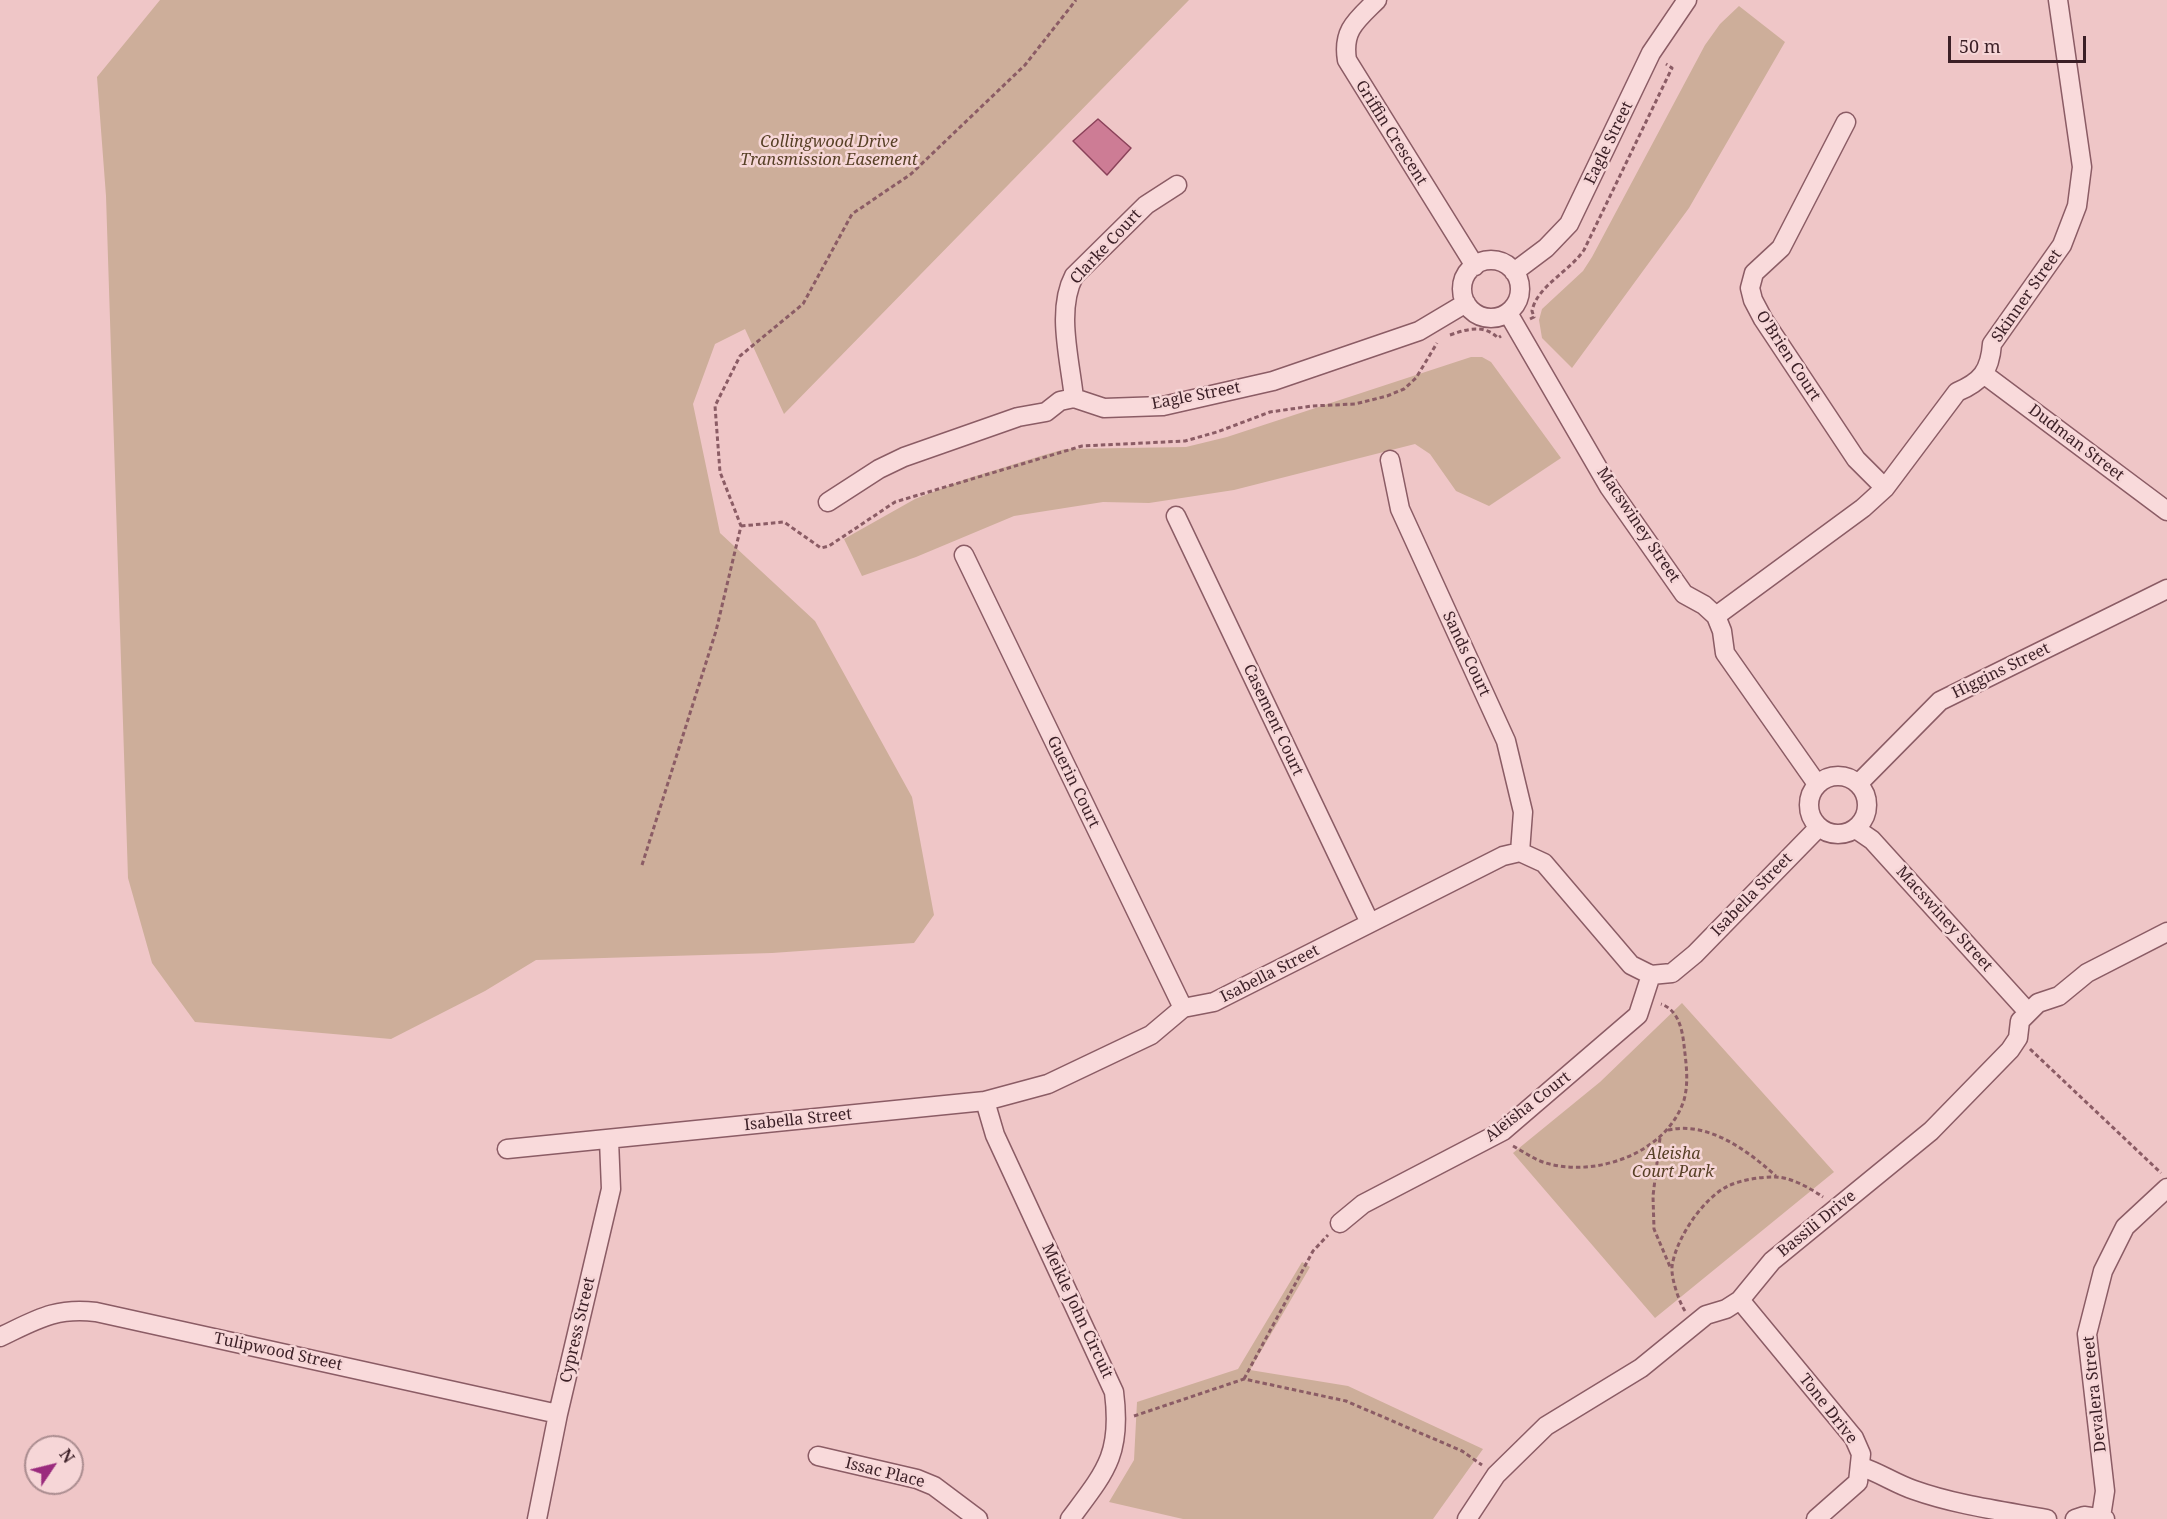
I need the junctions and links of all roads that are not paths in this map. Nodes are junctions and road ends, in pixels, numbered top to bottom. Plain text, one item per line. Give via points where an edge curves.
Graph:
1 (1377, 0) edge
2 (1687, 0) edge
3 (2058, 0) edge
4 (1846, 122) dead end
5 (1177, 185) dead end
6 (1475, 266) junction
7 (1515, 272) junction
8 (1466, 303) junction
9 (1508, 313) junction
10 (1985, 375) junction
11 (1074, 398) junction
12 (1390, 460) dead end
13 (1885, 488) junction
14 (828, 502) dead end
15 (2167, 511) edge
16 (1176, 516) dead end
17 (964, 555) dead end
18 (2167, 590) edge
19 (1716, 616) junction
20 (1817, 784) junction
21 (1858, 784) junction
22 (1818, 828) junction
23 (1856, 829) junction
24 (1520, 852) junction
25 (1370, 923) junction
26 (2167, 932) edge
27 (1651, 975) junction
28 (1183, 1008) junction
29 (2028, 1012) junction
30 (985, 1101) junction
31 (609, 1140) junction
32 (507, 1149) dead end
33 (2167, 1188) edge
34 (1340, 1223) road end
35 (1740, 1300) junction
36 (0, 1337) edge
37 (558, 1414) junction
38 (818, 1456) dead end
39 (1862, 1467) junction
40 (2103, 1518) edge
41 (537, 1519) edge
42 (978, 1519) edge
43 (1070, 1519) edge
44 (1467, 1519) edge
45 (1816, 1519) edge
46 (2047, 1519) edge
47 (2075, 1519) edge

1 - 6 street, Griffin Crescent via 1350,28 1344,43 1347,60
2 - 7 street, Eagle Street via 1652,54 1569,224
3 - 10 street, Skinner Street via 2082,167 2077,206 2062,245 1992,344
4 - 13 street, O'Brien Court via 1781,248 1754,273 1750,288 1763,319 1856,459
5 - 11 street, Clarke Court via 1146,205 1074,276 1065,307
6 - 7 street via 1486,261 1500,262
6 - 8 street via 1463,285
7 - 9 street via 1520,292
8 - 9 street via 1480,316 1499,317
8 - 11 street, Eagle Street via 1419,331 1273,381 1163,406 1104,408
9 - 19 street, Macswiney Street via 1609,487 1684,594
10 - 13 street via 1957,392
10 - 15 street, Dudman Street
11 - 14 street via 1060,401 1046,412 1018,417 904,457
12 - 24 street, Sands Court via 1400,509 1506,741 1523,812
13 - 19 street
16 - 25 street, Casement Court
17 - 28 street, Guerin Court
18 - 21 street, Higgins Street via 1940,701
19 - 20 street via 1725,653
20 - 21 street via 1833,776
20 - 22 street via 1808,801
21 - 23 street via 1867,807
22 - 23 street via 1837,835
22 - 27 street, Isabella Street via 1695,954 1672,973
23 - 29 street, Macswiney Street via 1872,840
24 - 25 street, Isabella Street via 1503,856
24 - 27 street via 1544,863 1631,964
25 - 28 street, Isabella Street via 1214,1002
26 - 29 street via 2087,973 2059,996
27 - 34 street, Aleisha Court via 1638,1015 1503,1131 1363,1204
28 - 30 street, Isabella Street via 1151,1035 1058,1079
29 - 35 street, Bassili Drive via 2010,1050 1931,1131 1772,1261
30 - 31 street, Isabella Street
30 - 43 street, Meikle John Circuit via 995,1135 1114,1392 1116,1441 1105,1472
31 - 32 street, Isabella Street
31 - 37 street, Cypress Street via 611,1189
33 - 40 street, Devalera Street via 2125,1227 2103,1270 2087,1334 2105,1491
35 - 39 street, Tone Drive via 1854,1438 1862,1454
35 - 44 street, Bassili Drive via 1706,1315 1641,1368 1546,1426 1496,1475
36 - 37 street, Tulipwood Street via 48,1314 72,1309 96,1312
37 - 41 street, Cypress Street
38 - 42 street, Issac Place via 934,1486
39 - 45 street via 1858,1482
39 - 46 street via 1913,1490
40 - 47 street

